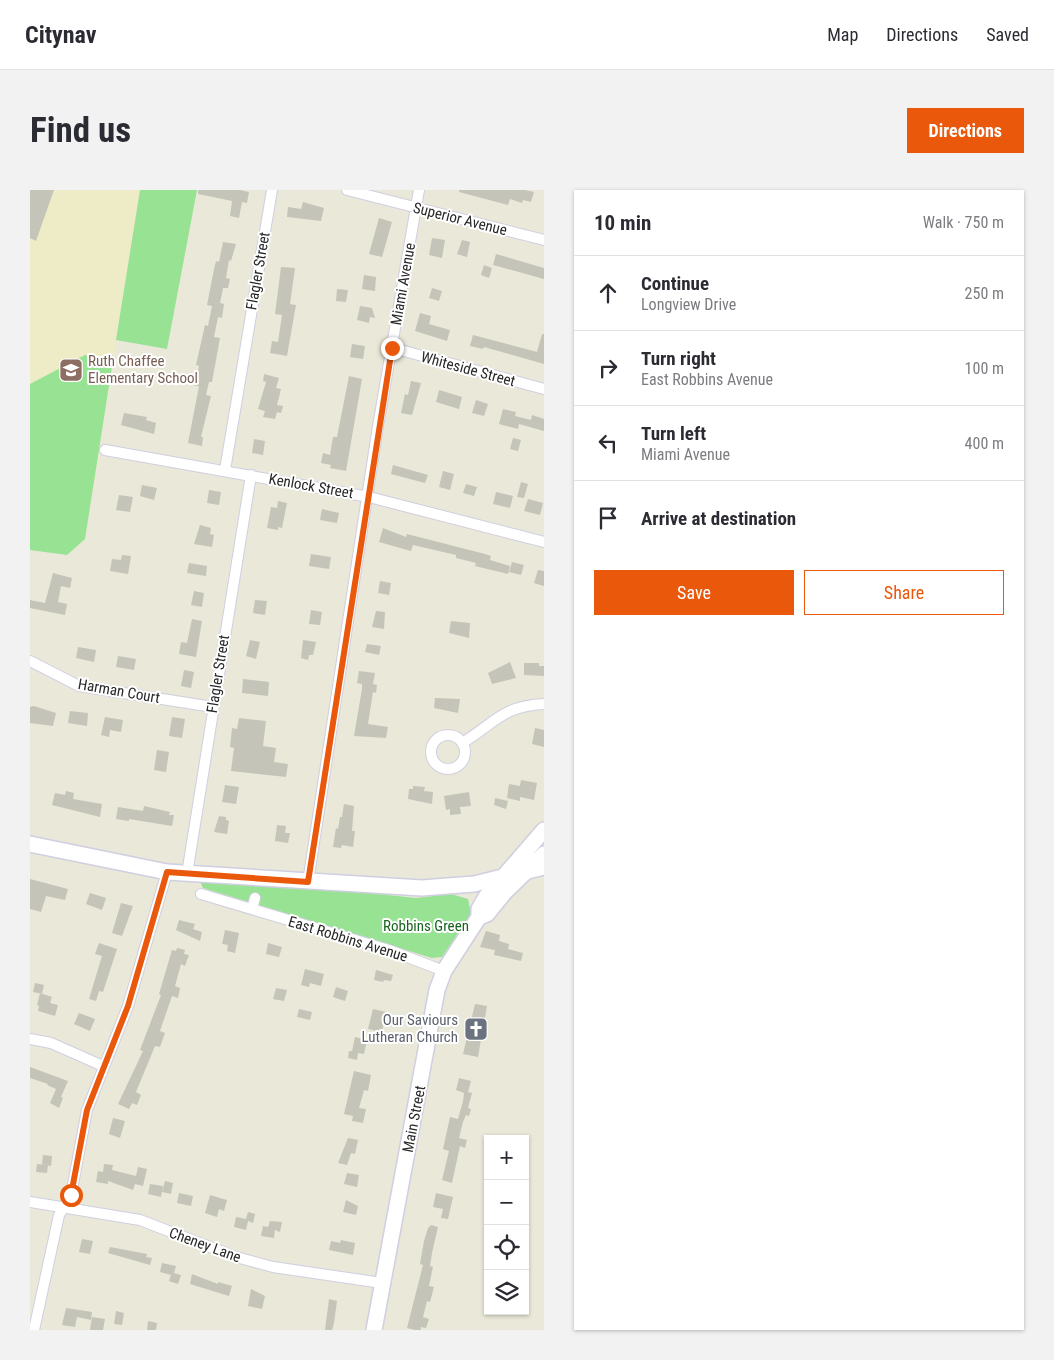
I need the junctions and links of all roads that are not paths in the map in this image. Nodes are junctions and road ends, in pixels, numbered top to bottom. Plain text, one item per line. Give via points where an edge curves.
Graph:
1 (272, 190) edge
2 (347, 190) edge
3 (419, 190) edge
4 (416, 208) junction
5 (544, 240) edge
6 (392, 348) junction
7 (544, 389) edge
8 (105, 450) dead end
9 (225, 470) junction
10 (250, 475) junction
11 (369, 497) junction
12 (544, 542) edge
13 (30, 661) edge
14 (544, 704) edge
15 (213, 707) junction
16 (462, 743) dead end
17 (544, 830) edge
18 (30, 844) edge
19 (544, 854) edge
20 (544, 868) edge
21 (528, 871) junction
22 (167, 872) junction
23 (187, 874) junction
24 (504, 877) junction
25 (308, 882) junction
26 (201, 894) dead end
27 (255, 898) dead end
28 (252, 909) junction
29 (479, 917) junction
30 (444, 971) junction
31 (30, 1039) edge
32 (104, 1066) junction
33 (30, 1202) edge
34 (64, 1207) junction
35 (382, 1283) junction
36 (34, 1330) edge
37 (374, 1330) edge

1 - 9 street, Flagler Street
2 - 4 street, Superior Avenue
3 - 4 street, Miami Avenue
4 - 5 street, Superior Avenue
4 - 6 street, Miami Avenue
6 - 7 street, Whiteside Street
6 - 11 street, Miami Avenue
8 - 9 street, Kenlock Street
9 - 10 street, Kenlock Street
10 - 11 street, Kenlock Street
10 - 15 street, Flagler Street
11 - 12 street, Kenlock Street
11 - 25 street, Miami Avenue
13 - 15 street, Harman Court via 79,686
14 - 16 street via 505,712
15 - 23 street, Flagler Street
17 - 24 main road
18 - 22 main road
19 - 21 main road
20 - 21 main road
21 - 24 main road
21 - 29 main road via 487,914
22 - 23 main road
22 - 32 street via 128,1006
23 - 25 main road
24 - 25 main road via 474,884 422,888
24 - 29 main road via 481,904
26 - 28 street, East Robbins Avenue
27 - 28 street
28 - 30 street, East Robbins Avenue via 389,950
29 - 30 main road, Main Street
30 - 35 main road, Main Street via 437,990
31 - 32 street via 51,1043
32 - 34 street via 87,1110 71,1195
33 - 34 street, Cheney Lane
34 - 35 street, Cheney Lane via 140,1220 273,1268
34 - 36 street via 58,1215
35 - 37 main road, Main Street

